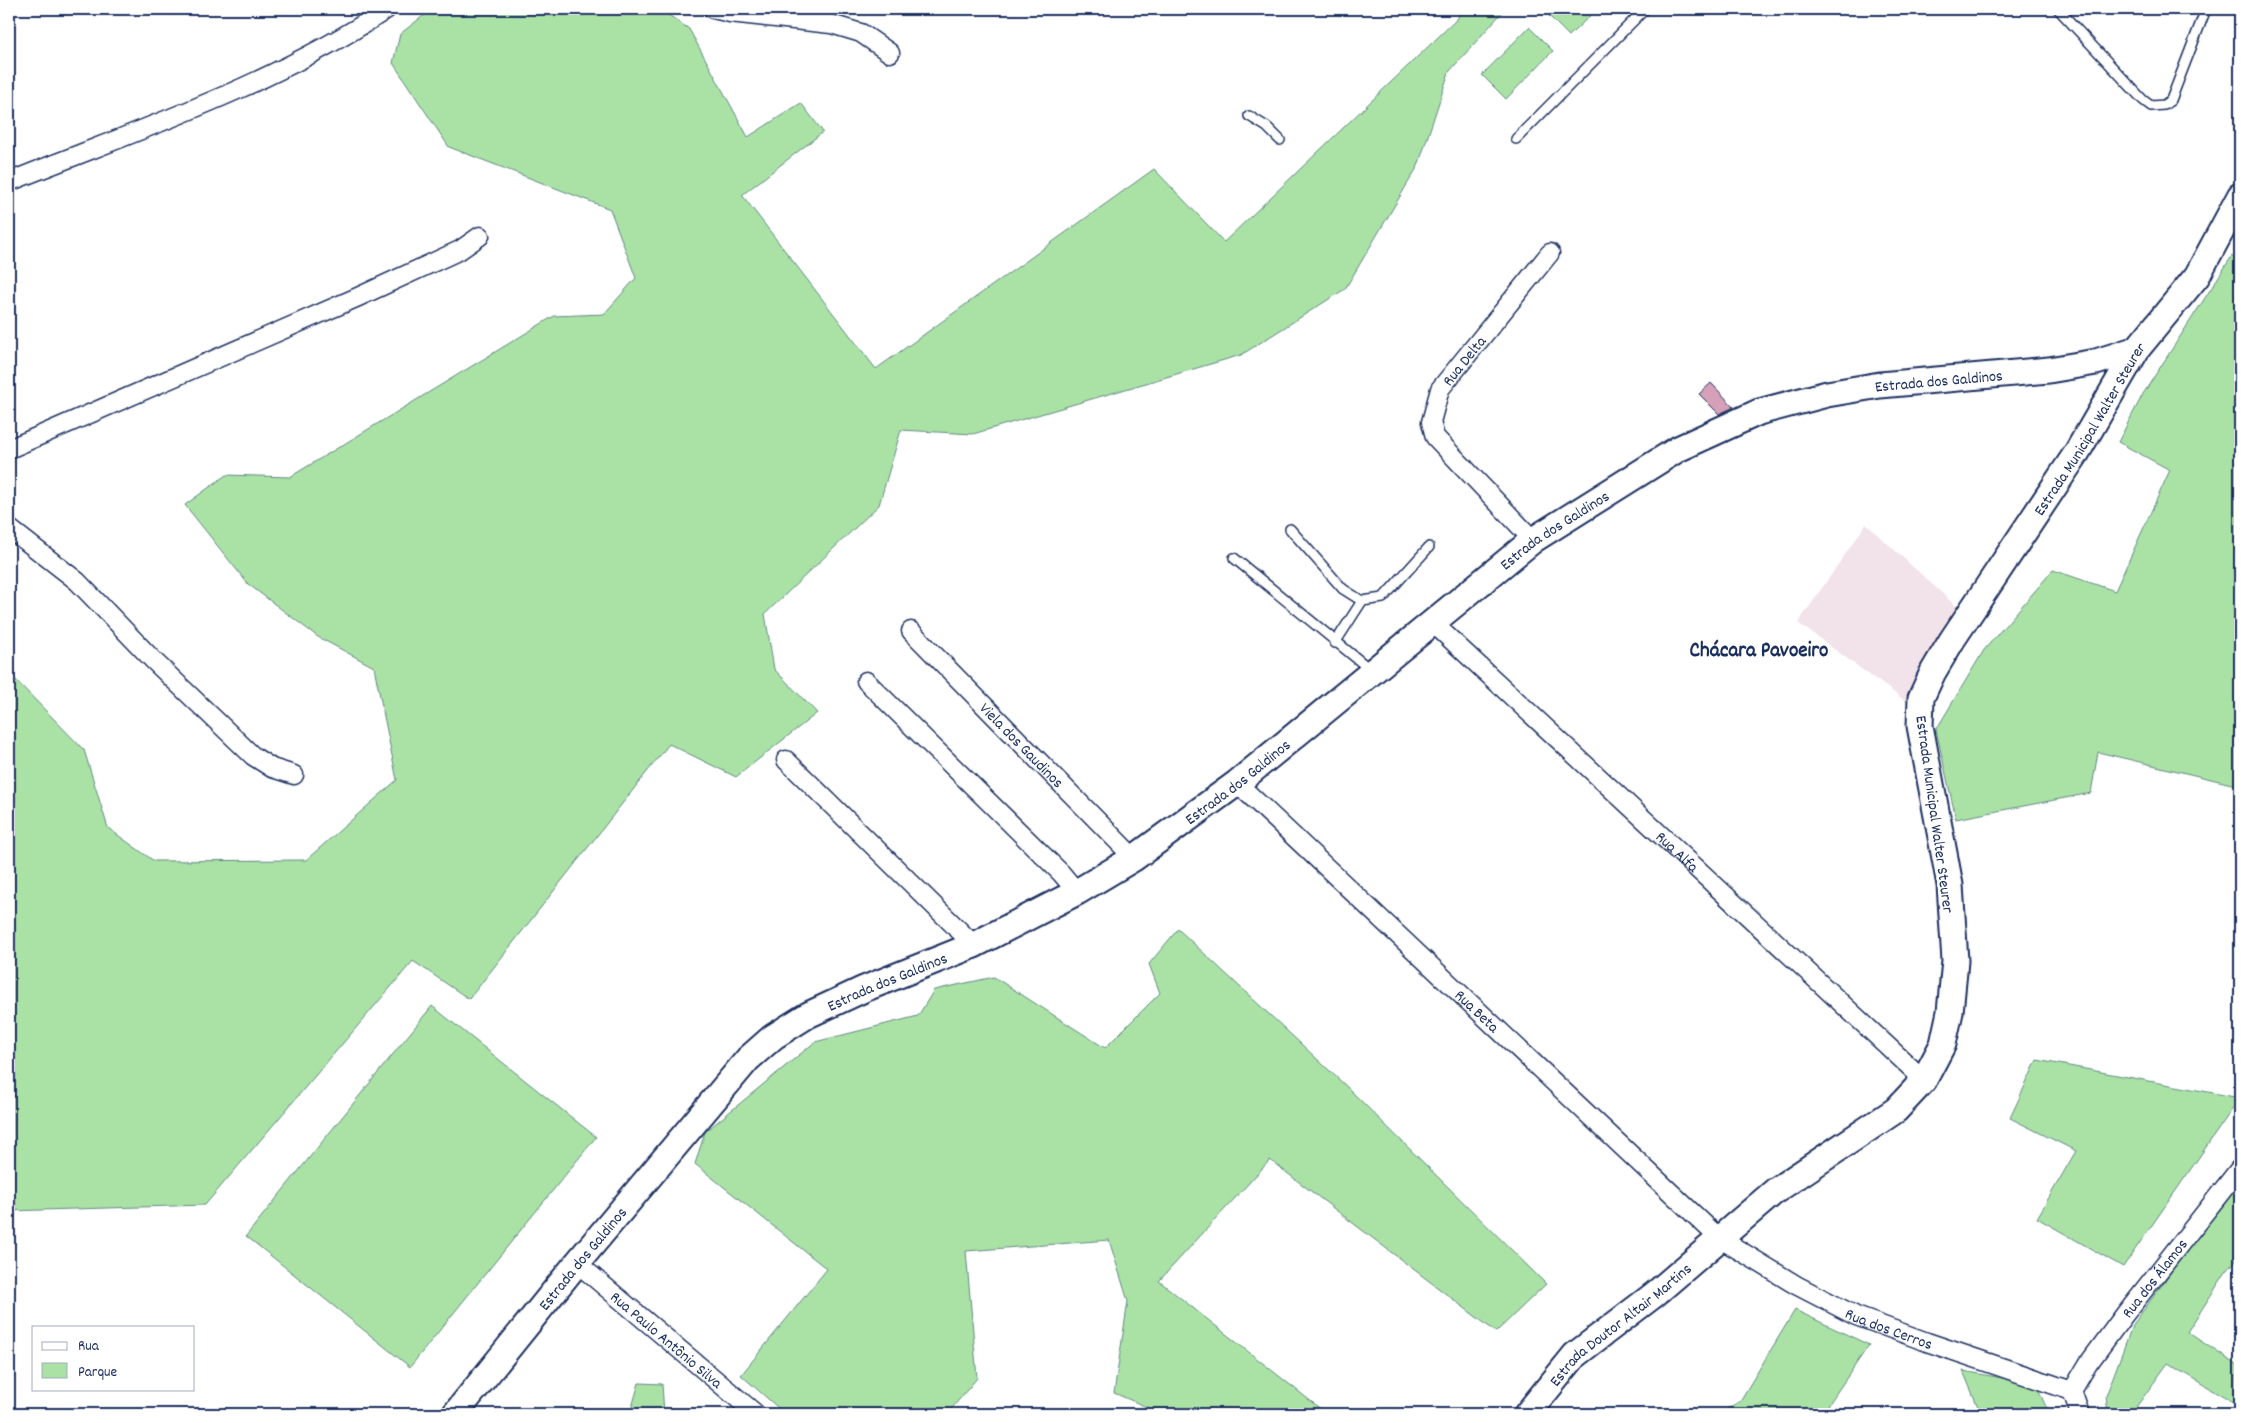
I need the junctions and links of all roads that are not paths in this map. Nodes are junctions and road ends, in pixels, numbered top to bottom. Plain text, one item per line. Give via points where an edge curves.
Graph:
1 (387, 9) edge
2 (713, 9) edge
3 (1645, 9) edge
4 (2058, 9) edge
5 (2206, 9) edge
6 (890, 53) dead end
7 (1249, 116) dead end
8 (1516, 139) dead end
9 (1280, 140) dead end
10 (9, 182) edge
11 (2240, 196) edge
12 (480, 236) dead end
13 (1550, 253) dead end
14 (2137, 349) junction
15 (11, 451) edge
16 (9, 526) edge
17 (1290, 529) dead end
18 (1533, 540) junction
19 (1429, 547) dead end
20 (1234, 558) dead end
21 (1362, 601) junction
22 (1432, 622) junction
23 (911, 631) dead end
24 (1335, 642) junction
25 (1374, 672) junction
26 (866, 681) dead end
27 (786, 760) dead end
28 (294, 775) dead end
29 (1237, 783) junction
30 (1134, 858) junction
31 (1077, 892) junction
32 (974, 945) junction
33 (1924, 1080) junction
34 (2240, 1168) edge
35 (1718, 1238) junction
36 (578, 1263) junction
37 (2072, 1391) junction
38 (455, 1414) edge
39 (756, 1414) edge
40 (1527, 1414) edge
41 (2080, 1414) edge

1 - 10 street via 270,76
2 - 6 street via 831,24 861,34
3 - 8 lane
4 - 5 lane via 2151,106 2164,105 2171,100
7 - 9 lane
11 - 14 street, Estrada Municipal Walter Steurer via 2197,276
12 - 15 street via 460,250 358,297
13 - 18 street, Rua Delta via 1440,389 1431,422 1435,436
14 - 18 street, Estrada dos Galdinos via 2096,362 2049,370 1880,385 1827,394 1759,412 1678,449
14 - 33 street, Estrada Municipal Walter Steurer via 2076,454 1952,640 1921,698 1920,726 1950,885 1955,961 1943,1044
16 - 28 street via 77,581 253,756 272,768
17 - 21 lane via 1343,589
18 - 22 street, Estrada dos Galdinos
19 - 21 lane via 1382,598
20 - 24 lane
21 - 24 lane
22 - 25 street, Estrada dos Galdinos
22 - 33 street, Rua Alfa
23 - 30 street, Viela dos Gaudinos
24 - 25 lane
25 - 29 street, Estrada dos Galdinos
26 - 31 street
27 - 32 street
29 - 30 street, Estrada dos Galdinos
29 - 35 street, Rua Beta
30 - 31 street, Estrada dos Galdinos
31 - 32 street, Estrada dos Galdinos
32 - 36 street, Estrada dos Galdinos via 864,989 808,1015 773,1037 748,1059
33 - 35 street, Estrada Municipal Walter Steurer via 1896,1110 1775,1191
34 - 37 street, Rua dos Álamos via 2120,1321
35 - 37 street, Rua dos Cerros via 1796,1285 1856,1316
35 - 40 street, Estrada Doutor Altair Martins via 1655,1294 1575,1355
36 - 38 street, Estrada dos Galdinos
36 - 39 street, Rua Paulo Antônio Silva
37 - 41 street

